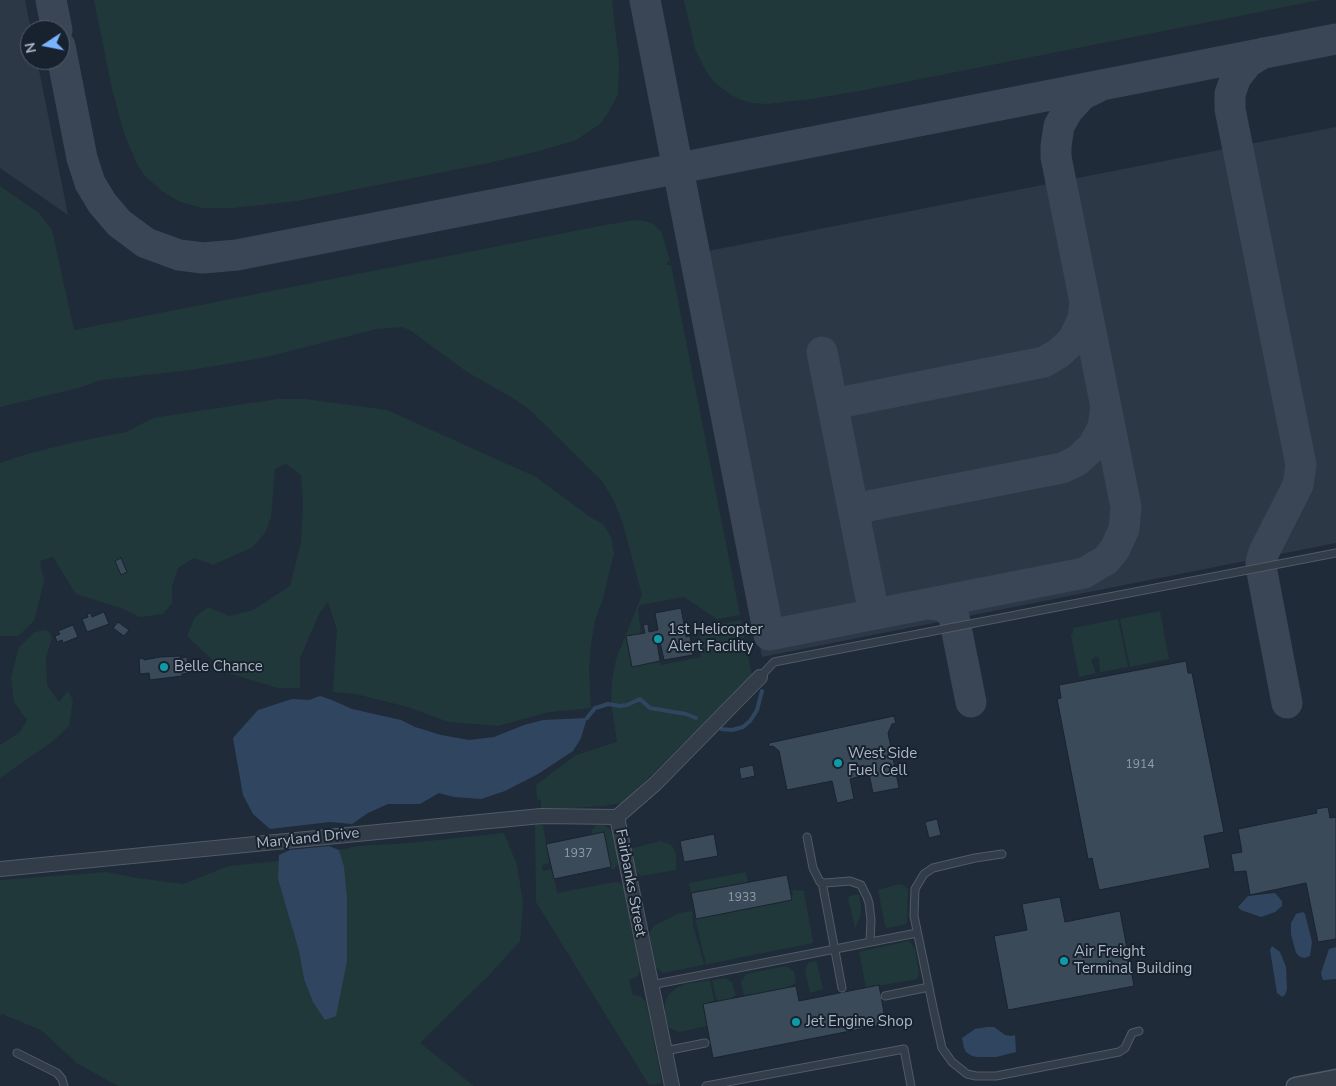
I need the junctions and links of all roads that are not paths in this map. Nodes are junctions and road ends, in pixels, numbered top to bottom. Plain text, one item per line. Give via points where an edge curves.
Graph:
1 (1336, 553) edge
2 (760, 677) joint
3 (617, 817) junction
4 (807, 837) dead end
5 (1002, 854) dead end
6 (0, 869) edge
7 (822, 882) junction
8 (918, 932) junction
9 (870, 942) junction
10 (834, 950) junction
11 (651, 986) junction
12 (929, 987) junction
13 (842, 988) dead end
14 (885, 996) dead end
15 (1139, 1032) dead end
16 (704, 1043) dead end
17 (665, 1051) junction
18 (18, 1053) dead end
19 (1336, 1078) edge
20 (64, 1086) edge
21 (672, 1086) edge
22 (706, 1086) edge
23 (911, 1086) edge
24 (1295, 1086) edge

1 - 2 lane via 774,662
2 - 3 street, Fairbanks Street via 655,784
3 - 6 street, Maryland Drive via 541,816
3 - 11 street, Fairbanks Street
4 - 7 lane via 813,868
5 - 8 lane via 934,868 924,874 914,889 914,916
7 - 9 lane via 850,881 861,885 869,903
7 - 10 lane
8 - 9 lane
8 - 12 lane
9 - 10 lane
10 - 11 lane
10 - 13 lane
11 - 17 street, Fairbanks Street
12 - 14 lane
12 - 15 lane via 942,1048 952,1062 967,1074 976,1076 996,1076 1119,1052 1132,1033
16 - 17 lane
17 - 21 street, Fairbanks Street
18 - 20 lane via 57,1073
19 - 24 street
22 - 23 lane via 904,1049

